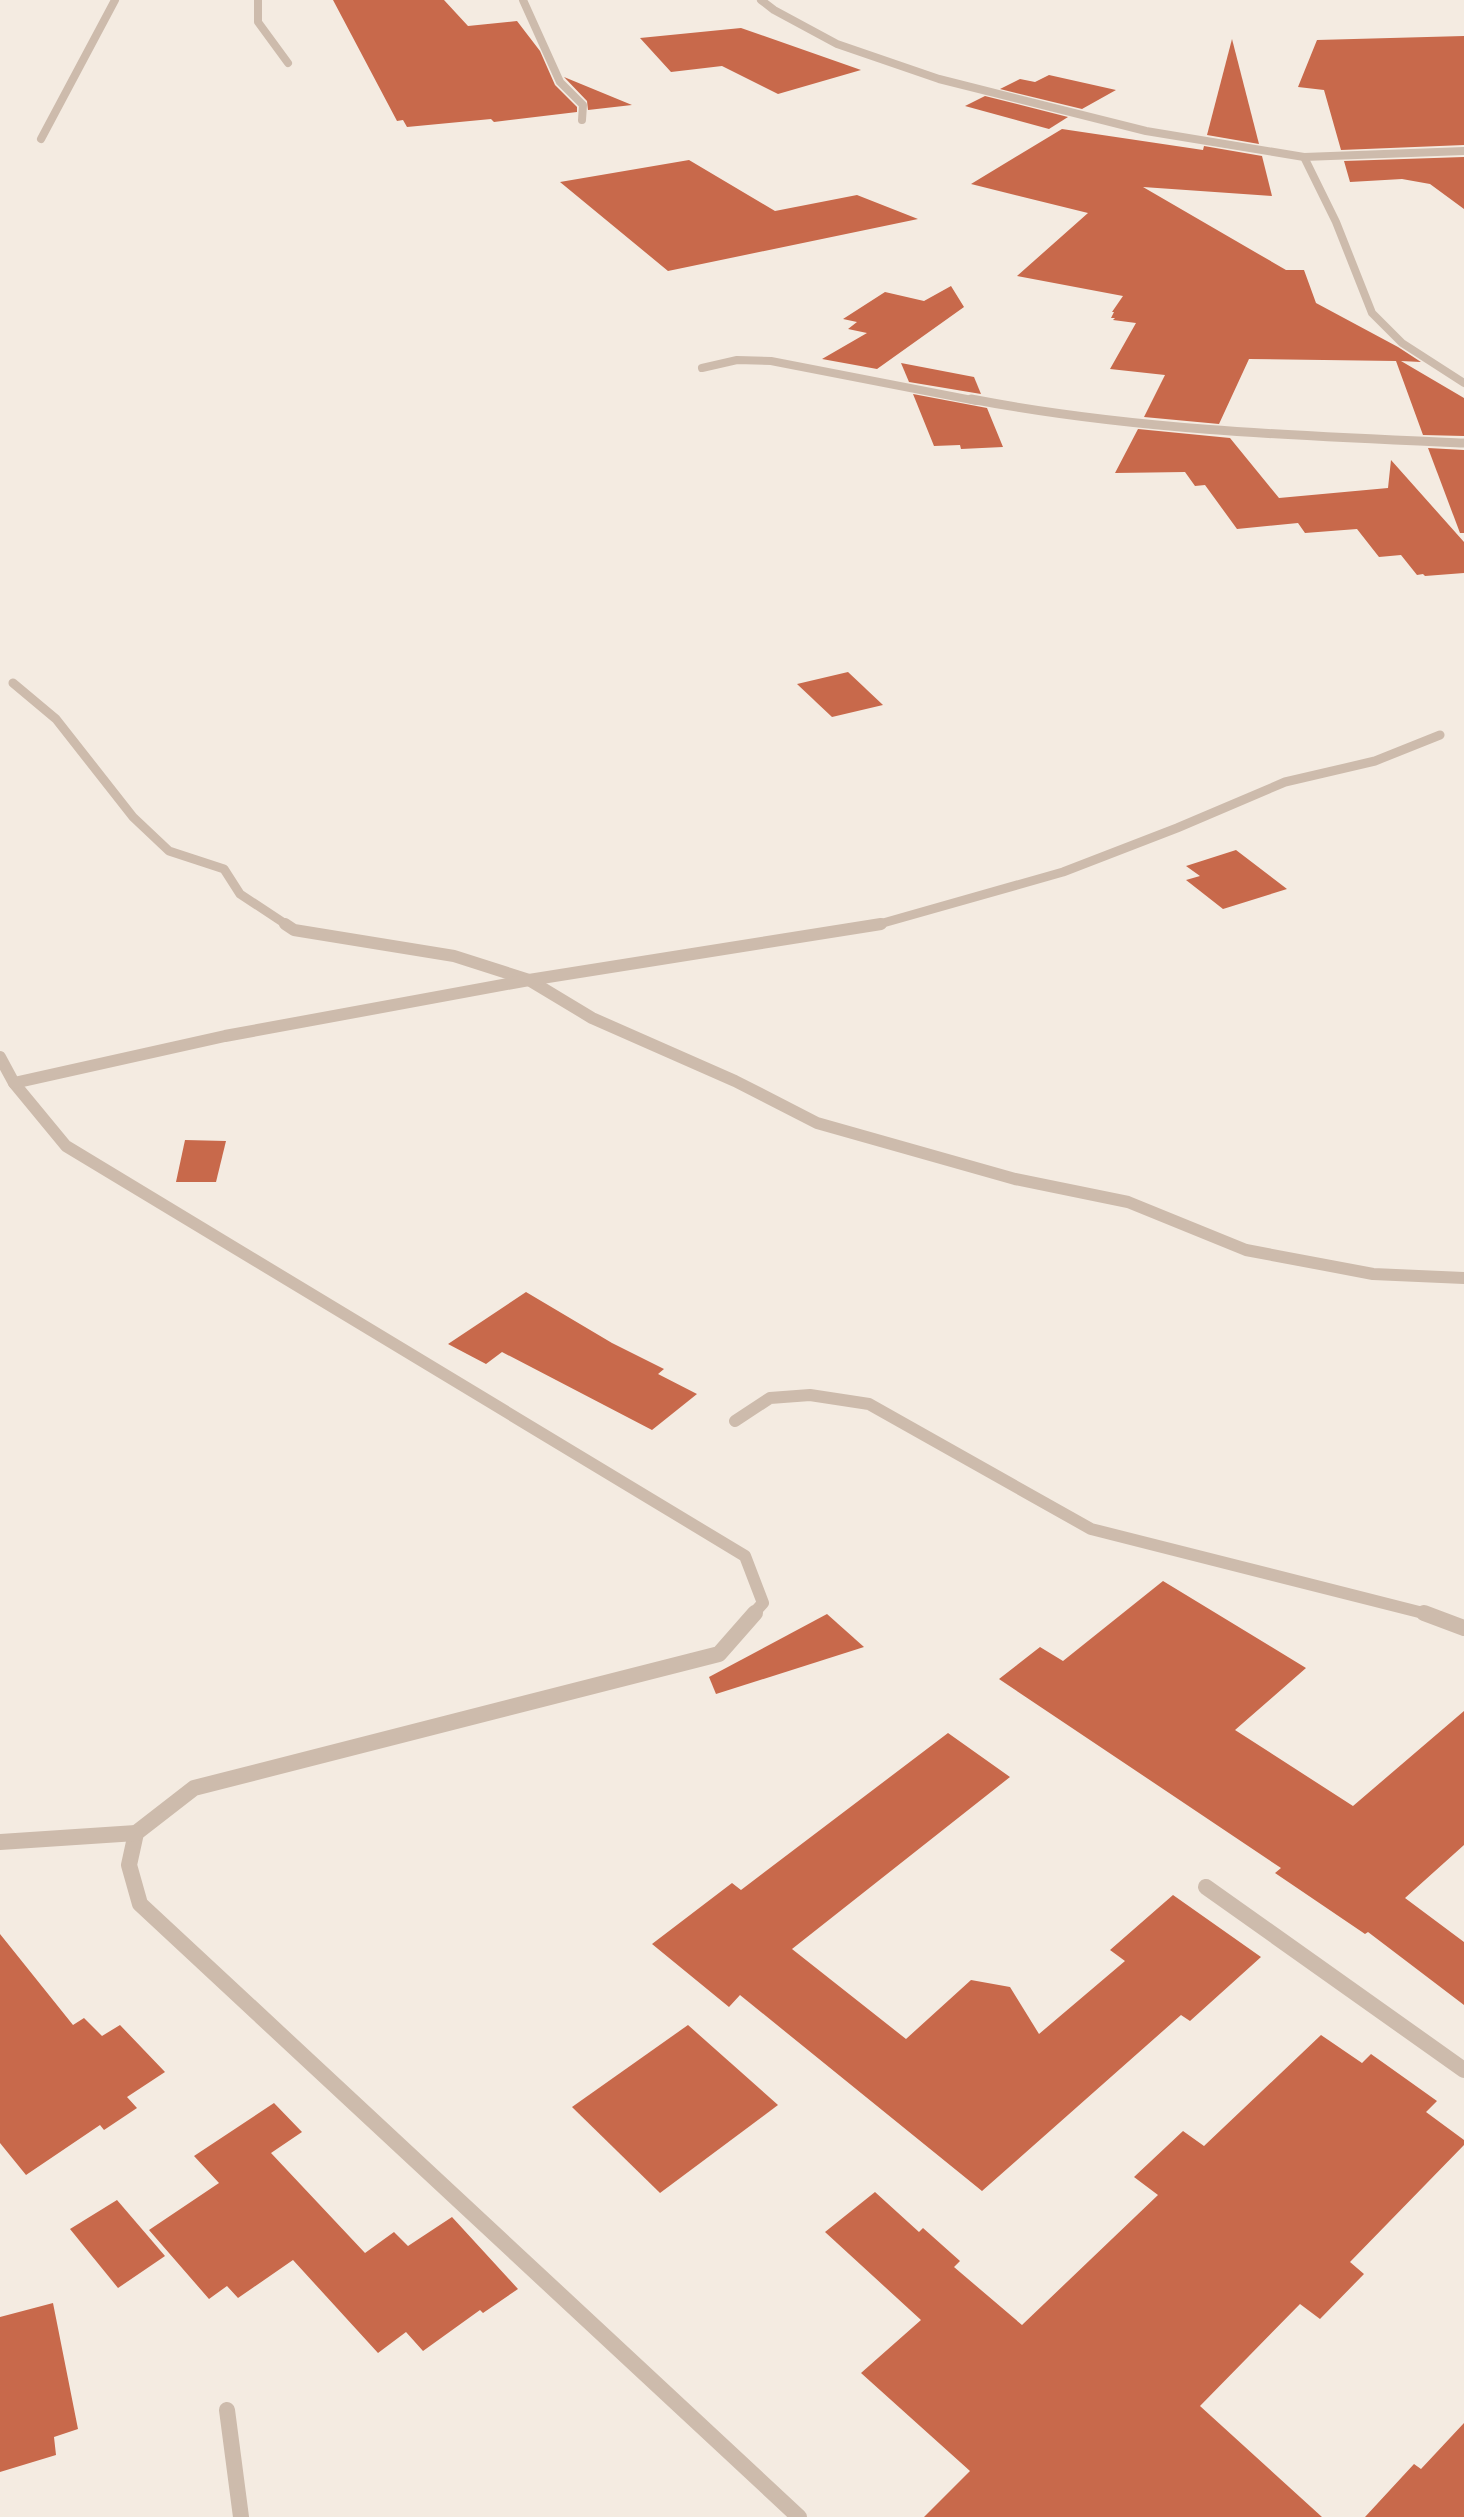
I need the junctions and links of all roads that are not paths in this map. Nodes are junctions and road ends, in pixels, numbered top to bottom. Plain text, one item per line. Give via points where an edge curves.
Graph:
1 (115, 0) edge
2 (258, 0) edge
3 (523, 0) edge
4 (761, 0) edge
5 (288, 63) dead end
6 (582, 120) dead end
7 (41, 139) dead end
8 (1464, 151) edge
9 (1304, 157) junction
10 (702, 368) dead end
11 (1464, 383) edge
12 (1464, 442) edge
13 (13, 683) dead end
14 (1440, 735) dead end
15 (529, 980) junction
16 (0, 1057) edge
17 (14, 1083) junction
18 (1464, 1278) edge
19 (735, 1421) dead end
20 (1464, 1628) edge
21 (136, 1833) junction
22 (0, 1842) edge
23 (1206, 1887) dead end
24 (1464, 2070) edge
25 (228, 2410) dead end
26 (241, 2517) edge
27 (798, 2517) edge

1 - 7 street
2 - 5 street via 258,22
3 - 6 street via 560,82 584,106
4 - 9 street via 837,44 939,79 1146,130
8 - 9 street
9 - 11 street via 1336,222 1372,313 1397,340
10 - 12 street via 738,360 771,361 1011,407 1105,420 1300,436
13 - 15 street via 56,719 133,817 169,851 224,869 240,894 294,930 454,956
14 - 15 street via 1375,761 1285,782 1064,872 878,925
15 - 17 street via 226,1036
15 - 18 street via 592,1018 735,1081 817,1123 1015,1179 1128,1202 1246,1250 1373,1274
16 - 17 street
17 - 21 street via 66,1146 745,1556 763,1603 720,1654 194,1788
19 - 20 street via 770,1398 810,1395 869,1404 1090,1529 1417,1610
21 - 22 street
21 - 27 street via 129,1865 140,1904
23 - 24 street
25 - 26 street

